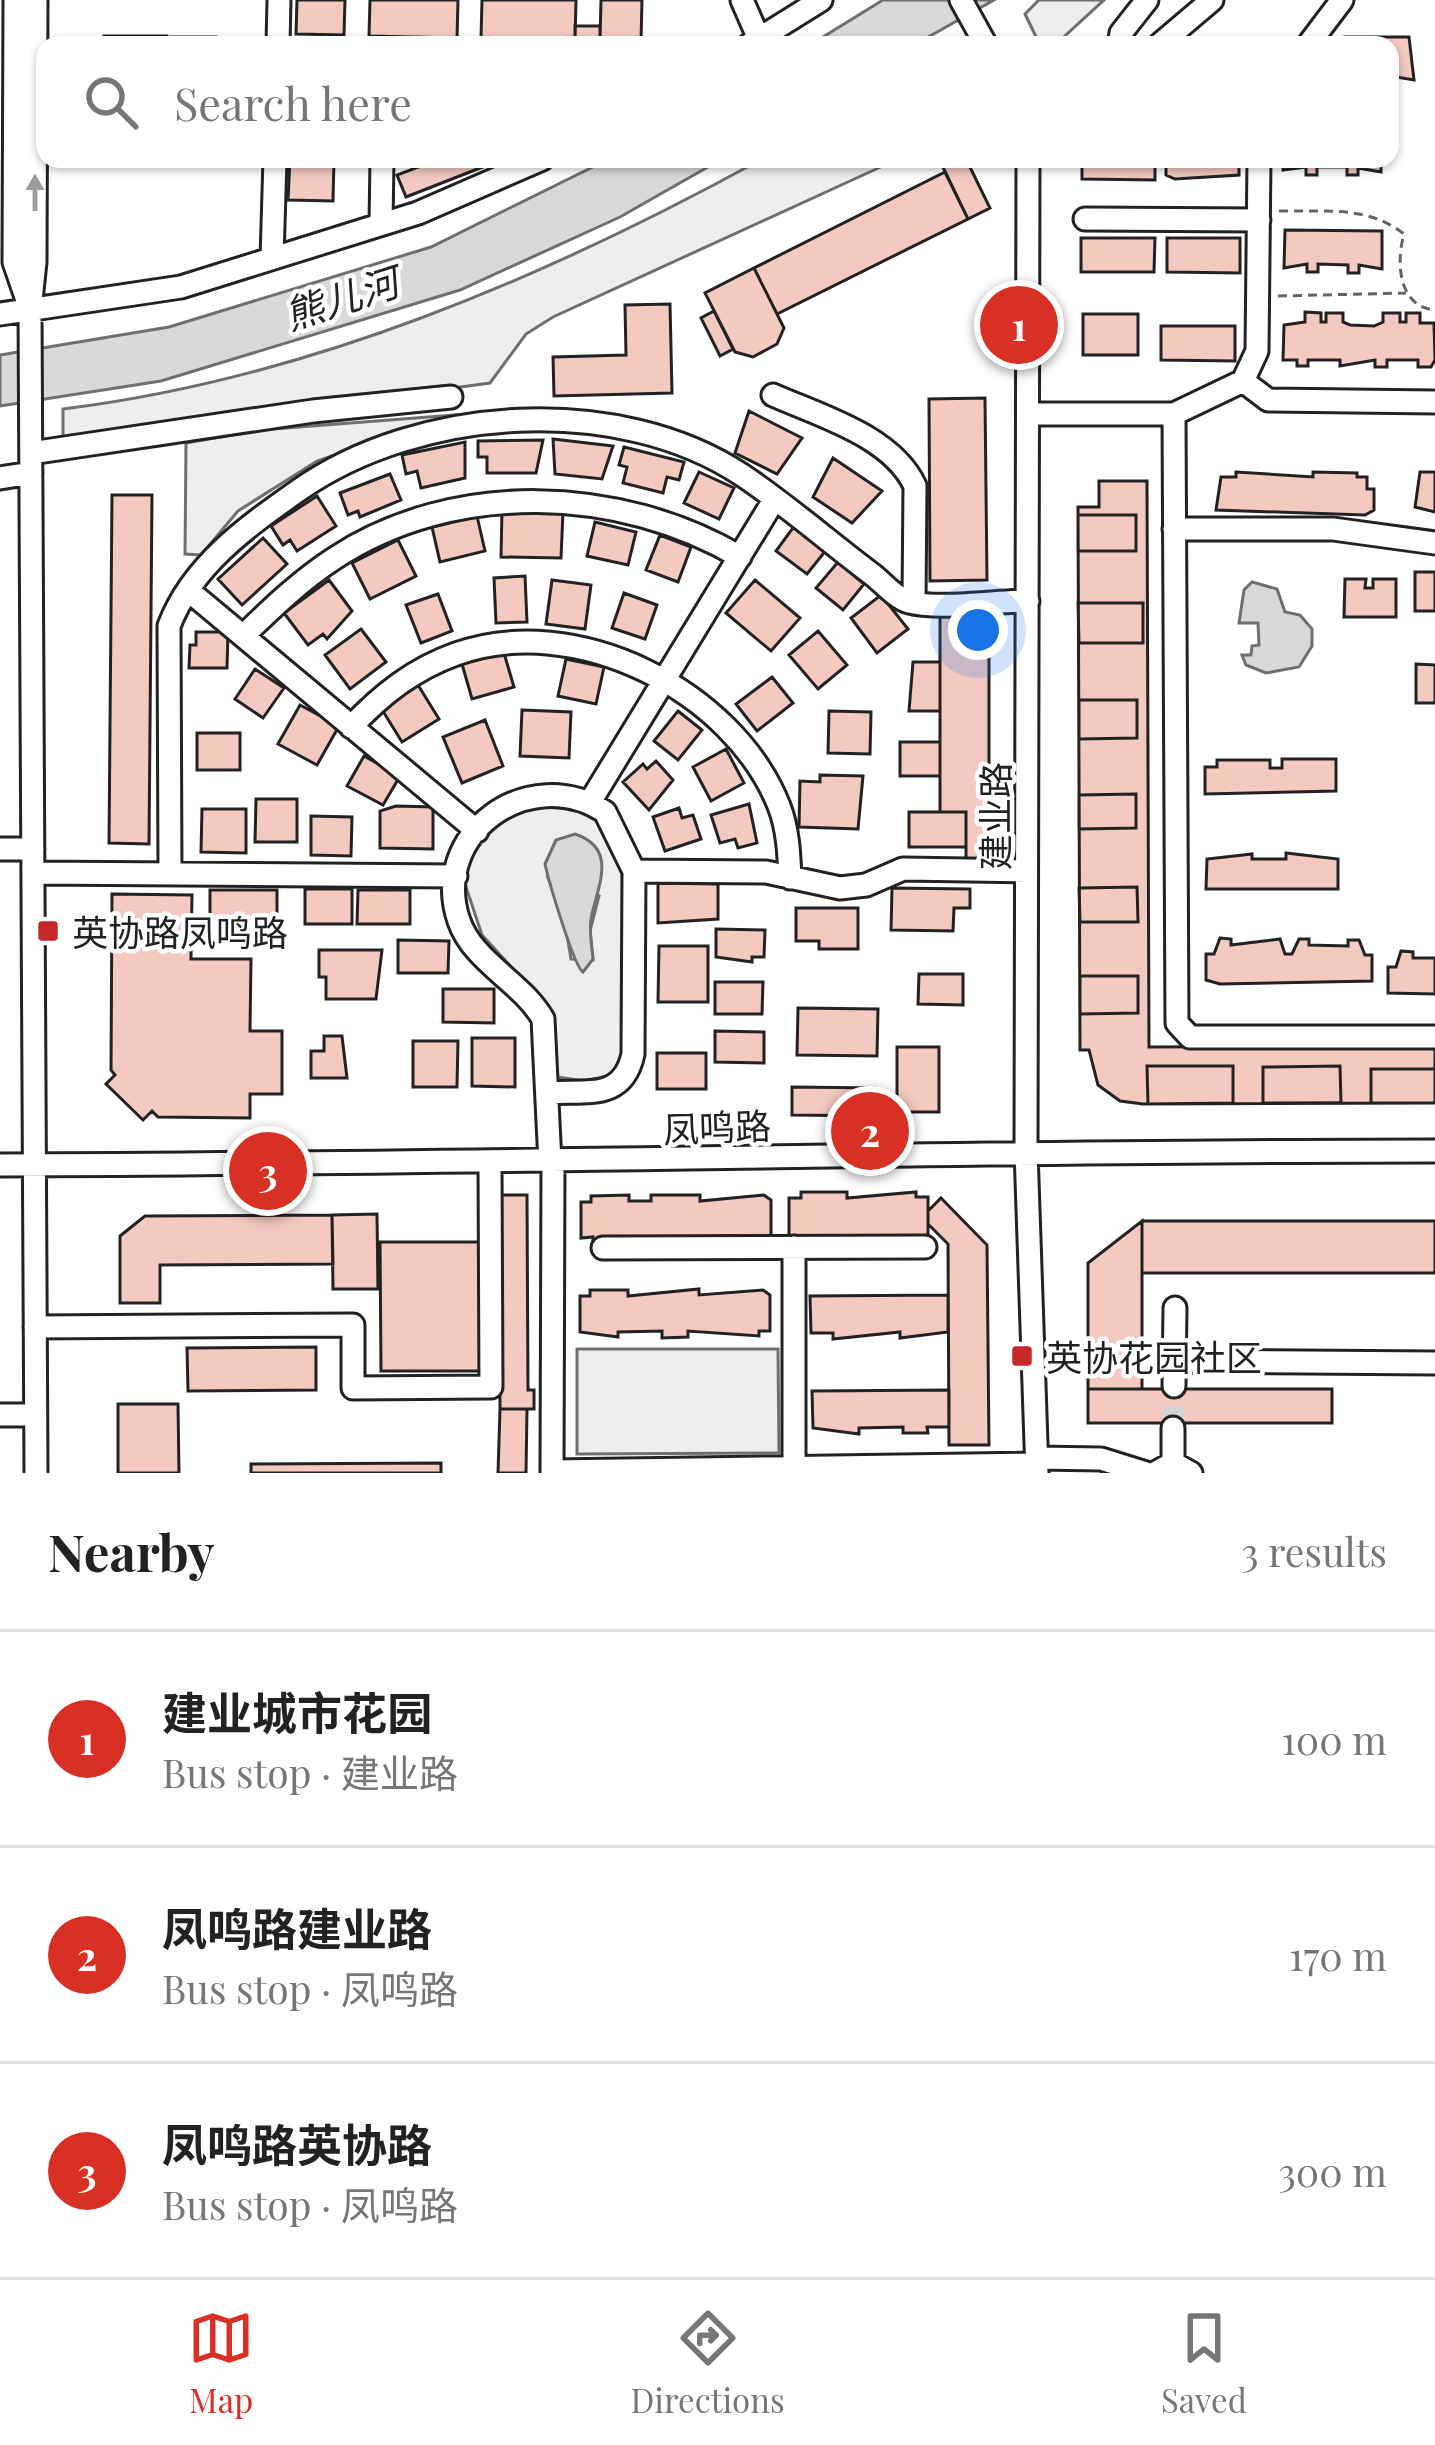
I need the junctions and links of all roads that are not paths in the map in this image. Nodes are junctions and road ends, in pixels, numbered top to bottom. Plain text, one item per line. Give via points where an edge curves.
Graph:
1 (14, 0) edge
2 (36, 0) edge
3 (279, 0) edge
4 (742, 0) edge
5 (820, 0) edge
6 (961, 0) edge
7 (1147, 0) edge
8 (1212, 0) edge
9 (1342, 0) edge
10 (278, 36) edge
11 (752, 36) edge
12 (763, 36) edge
13 (981, 36) edge
14 (1120, 36) edge
15 (1170, 36) edge
16 (1315, 36) edge
17 (275, 168) edge
18 (382, 168) edge
19 (523, 168) edge
20 (1028, 168) edge
21 (1259, 168) edge
22 (1259, 216) junction
23 (1085, 219) dead end
24 (381, 224) junction
25 (272, 259) junction
26 (0, 314) edge
27 (30, 320) junction
28 (1243, 381) junction
29 (773, 395) dead end
30 (451, 397) dead end
31 (1435, 402) edge
32 (1028, 414) junction
33 (1174, 414) junction
34 (31, 463) junction
35 (0, 478) edge
36 (774, 500) junction
37 (1174, 530) junction
38 (1435, 543) edge
39 (740, 556) junction
40 (189, 591) junction
41 (1028, 601) junction
42 (914, 602) junction
43 (243, 636) junction
44 (664, 680) junction
45 (351, 727) junction
46 (590, 802) junction
47 (477, 832) junction
48 (0, 849) edge
49 (33, 849) junction
50 (634, 871) junction
51 (1026, 872) junction
52 (33, 874) junction
53 (170, 874) junction
54 (456, 877) junction
55 (790, 878) junction
56 (1435, 1037) edge
57 (548, 1093) junction
58 (1027, 1151) junction
59 (1435, 1151) edge
60 (552, 1163) junction
61 (490, 1164) junction
62 (0, 1165) edge
63 (34, 1165) junction
64 (794, 1247) junction
65 (925, 1247) dead end
66 (603, 1248) dead end
67 (1175, 1308) dead end
68 (35, 1327) junction
69 (1174, 1361) junction
70 (1435, 1363) edge
71 (1174, 1386) tunnel mouth
72 (0, 1415) edge
73 (35, 1415) junction
74 (1173, 1428) tunnel mouth
75 (1037, 1465) edge
76 (1173, 1470) edge
77 (794, 1471) edge
78 (553, 1472) edge
79 (36, 1473) edge
80 (1146, 1473) edge

1 - 27 street via 14,262
27 -> 2 street
3 - 10 street
4 - 11 street
5 - 12 street
6 - 13 street
7 - 14 street
8 - 15 street
9 - 16 street
17 - 25 street
18 - 24 street
19 - 24 street
20 - 32 street, 建业路
21 - 22 street
22 - 23 street
22 - 28 street via 1257,351
24 - 25 street
25 - 27 street
26 - 27 street
27 - 34 street
28 - 31 street via 1268,400
28 - 33 street
29 - 42 street via 855,432 908,471 915,486
30 - 34 street via 313,411
32 - 33 street
32 - 41 street, 建业路
33 - 37 street
34 - 35 street
34 - 49 street
36 - 39 street
36 - 40 street via 696,450 640,431 570,423 428,433 325,472 232,537
36 - 42 street
37 - 38 street via 1334,529
37 - 56 street via 1177,1023 1190,1037
39 - 43 street via 654,515 578,501 462,511 393,529 337,557
39 - 44 street
40 - 43 street
40 - 53 street via 169,626
41 - 42 street
41 - 51 street, 建业路
43 - 45 street
44 - 45 street via 592,652 504,644 419,670
44 - 46 street
44 - 55 street via 727,729 762,774 785,822
45 - 47 street
46 - 47 street via 535,793
46 - 50 street via 619,831
47 - 54 street
48 - 49 street
49 - 52 street
50 - 55 street
50 - 57 street via 628,1076 602,1090
51 - 55 street via 902,869 840,888
51 - 58 street, 建业路
52 - 53 street
52 - 63 street
53 - 54 street
54 - 57 street via 454,902 471,943 543,1019
57 - 60 street
58 - 59 street, 凤鸣路
58 - 60 street, 凤鸣路
58 - 75 street, 建业路
60 - 61 street, 凤鸣路
60 - 78 street
61 - 63 street, 凤鸣路
61 - 68 street via 491,1387 353,1388 352,1325
62 - 63 street, 凤鸣路
63 - 68 street
64 - 65 street
64 - 66 street
64 - 77 street
67 - 69 street
68 - 73 street
69 - 70 street
69 - 71 street
72 - 73 street
73 - 79 street
74 - 76 street
75 - 77 street
75 - 80 street via 1101,1459
77 - 78 street

